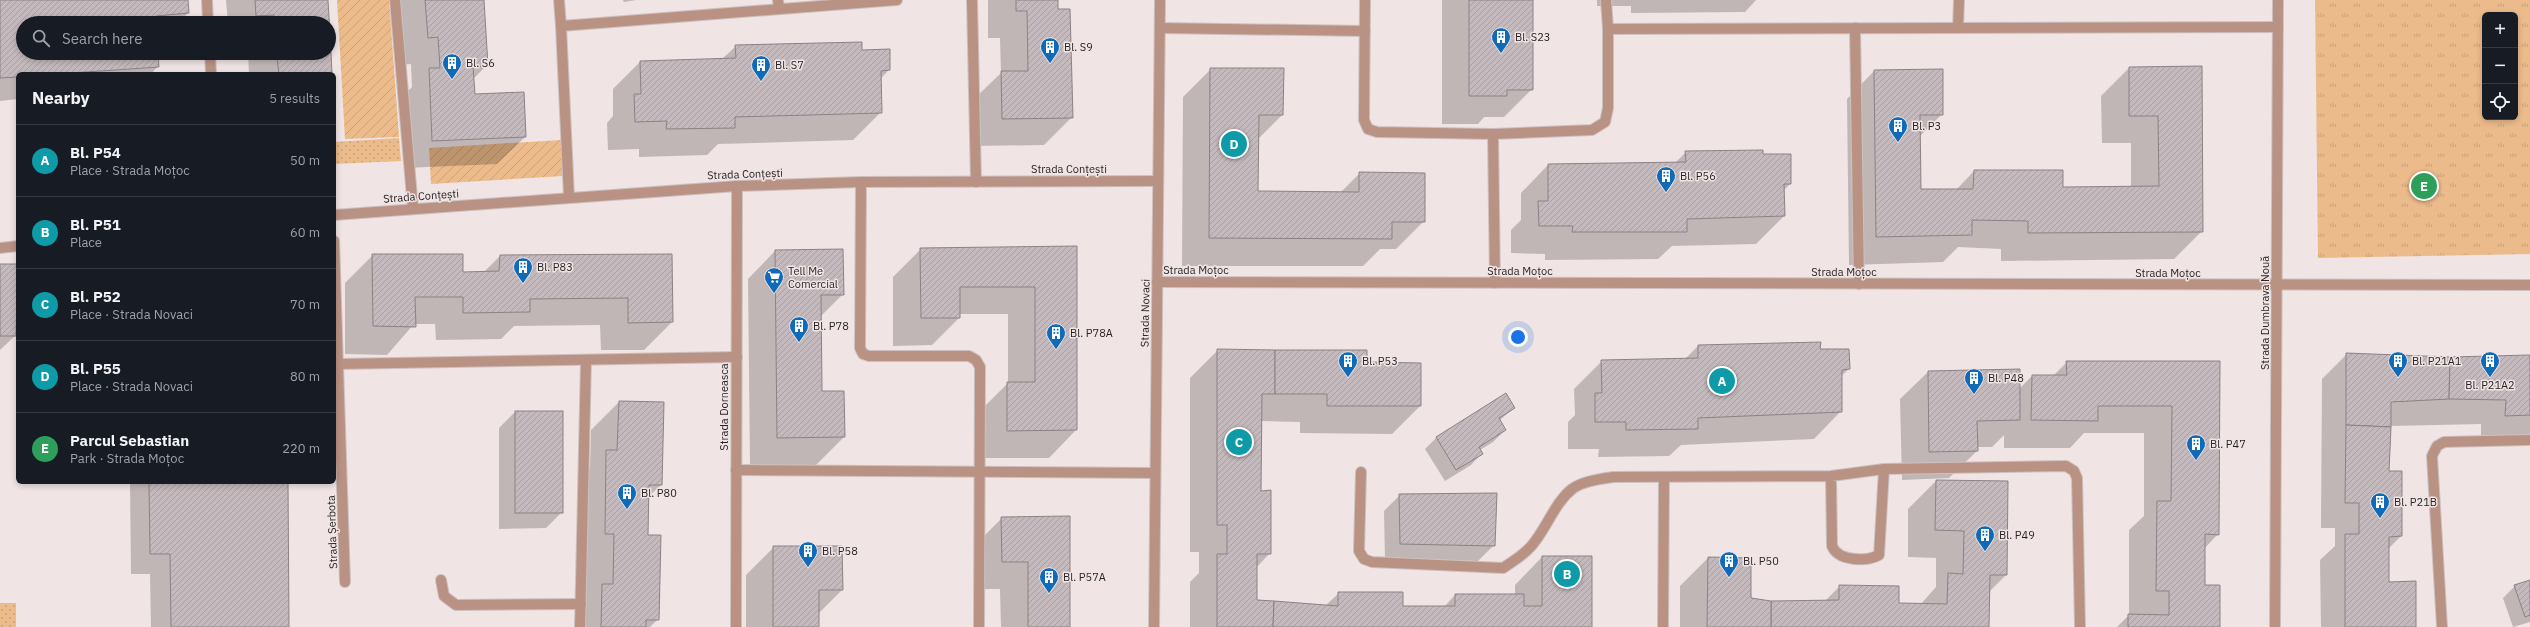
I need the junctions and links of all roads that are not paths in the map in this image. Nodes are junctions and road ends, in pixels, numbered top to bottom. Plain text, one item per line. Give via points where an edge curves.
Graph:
1 (207, 0) edge
2 (395, 0) edge
3 (559, 0) edge
4 (897, 0) edge
5 (972, 0) edge
6 (1160, 0) edge
7 (1365, 0) edge
8 (1606, 0) edge
9 (1959, 0) edge
10 (2278, 0) edge
11 (778, 4) edge
12 (208, 16) edge
13 (560, 26) junction
14 (2278, 27) junction
15 (1160, 28) junction
16 (1855, 28) junction
17 (1958, 28) junction
18 (1608, 29) junction
19 (1365, 31) junction
20 (210, 60) edge
21 (211, 72) edge
22 (1493, 134) junction
23 (1158, 180) junction
24 (861, 182) junction
25 (976, 182) junction
26 (737, 186) junction
27 (569, 197) junction
28 (413, 209) junction
29 (336, 215) edge
30 (16, 246) edge
31 (0, 248) edge
32 (1157, 282) junction
33 (1495, 283) junction
34 (1859, 284) junction
35 (2277, 285) junction
36 (2530, 285) edge
37 (336, 302) edge
38 (736, 358) junction
39 (586, 360) junction
40 (338, 364) junction
41 (2530, 440) edge
42 (1884, 469) junction
43 (736, 470) junction
44 (980, 471) junction
45 (1155, 472) junction
46 (1361, 472) dead end
47 (1831, 476) junction
48 (1664, 478) junction
49 (441, 580) dead end
50 (346, 582) dead end
51 (581, 604) junction
52 (580, 627) edge
53 (736, 627) edge
54 (979, 627) edge
55 (1154, 627) edge
56 (1663, 627) edge
57 (2080, 627) edge
58 (2276, 627) edge
59 (2442, 627) edge

1 - 12 street
2 - 28 street
3 - 13 street
4 - 11 street
5 - 25 street
6 - 15 street, Strada Novaci
7 - 19 street
8 - 18 street
9 - 17 street
10 - 14 street, Strada Dumbrava Nouă
11 - 13 street
13 - 27 street
14 - 17 street
14 - 35 street, Strada Dumbrava Nouă
15 - 19 street
15 - 23 street, Strada Novaci
16 - 17 street
16 - 18 street
16 - 34 street
18 - 22 street via 1608,108 1605,122 1592,130
19 - 22 street via 1364,120 1368,129 1377,132
20 - 21 street
22 - 33 street
23 - 25 street, Strada Conțești
23 - 32 street, Strada Novaci
24 - 25 street, Strada Conțești
24 - 26 street, Strada Conțești
24 - 44 street via 860,348 863,354 869,356 969,356 976,360 980,367
26 - 27 street, Strada Conțești
26 - 38 street, Strada Dorneasca
27 - 28 street, Strada Conțești
28 - 29 street, Strada Conțești
30 - 31 street
32 - 33 street, Strada Moțoc
32 - 45 street, Strada Novaci
33 - 34 street, Strada Moțoc
34 - 35 street, Strada Moțoc
35 - 36 street, Strada Moțoc
35 - 58 street, Strada Dumbrava Nouă
37 - 40 street, Strada Șerbota
38 - 39 street
38 - 43 street, Strada Dorneasca
39 - 40 street
39 - 51 street
40 - 50 street, Strada Șerbota
41 - 59 street via 2444,442 2437,446 2432,456
42 - 47 street
42 - 47 street via 1881,546 1879,555 1872,559 1840,557 1834,553
42 - 57 street via 2066,466 2074,470 2077,478
43 - 44 street
43 - 53 street, Strada Dorneasca
44 - 45 street
44 - 54 street
45 - 55 street, Strada Novaci
46 - 48 street via 1359,551 1364,560 1503,568 1518,559 1536,541 1561,501 1573,489 1588,482 1613,477
47 - 48 street
48 - 56 street
49 - 51 street via 444,596 456,605
51 - 52 street

